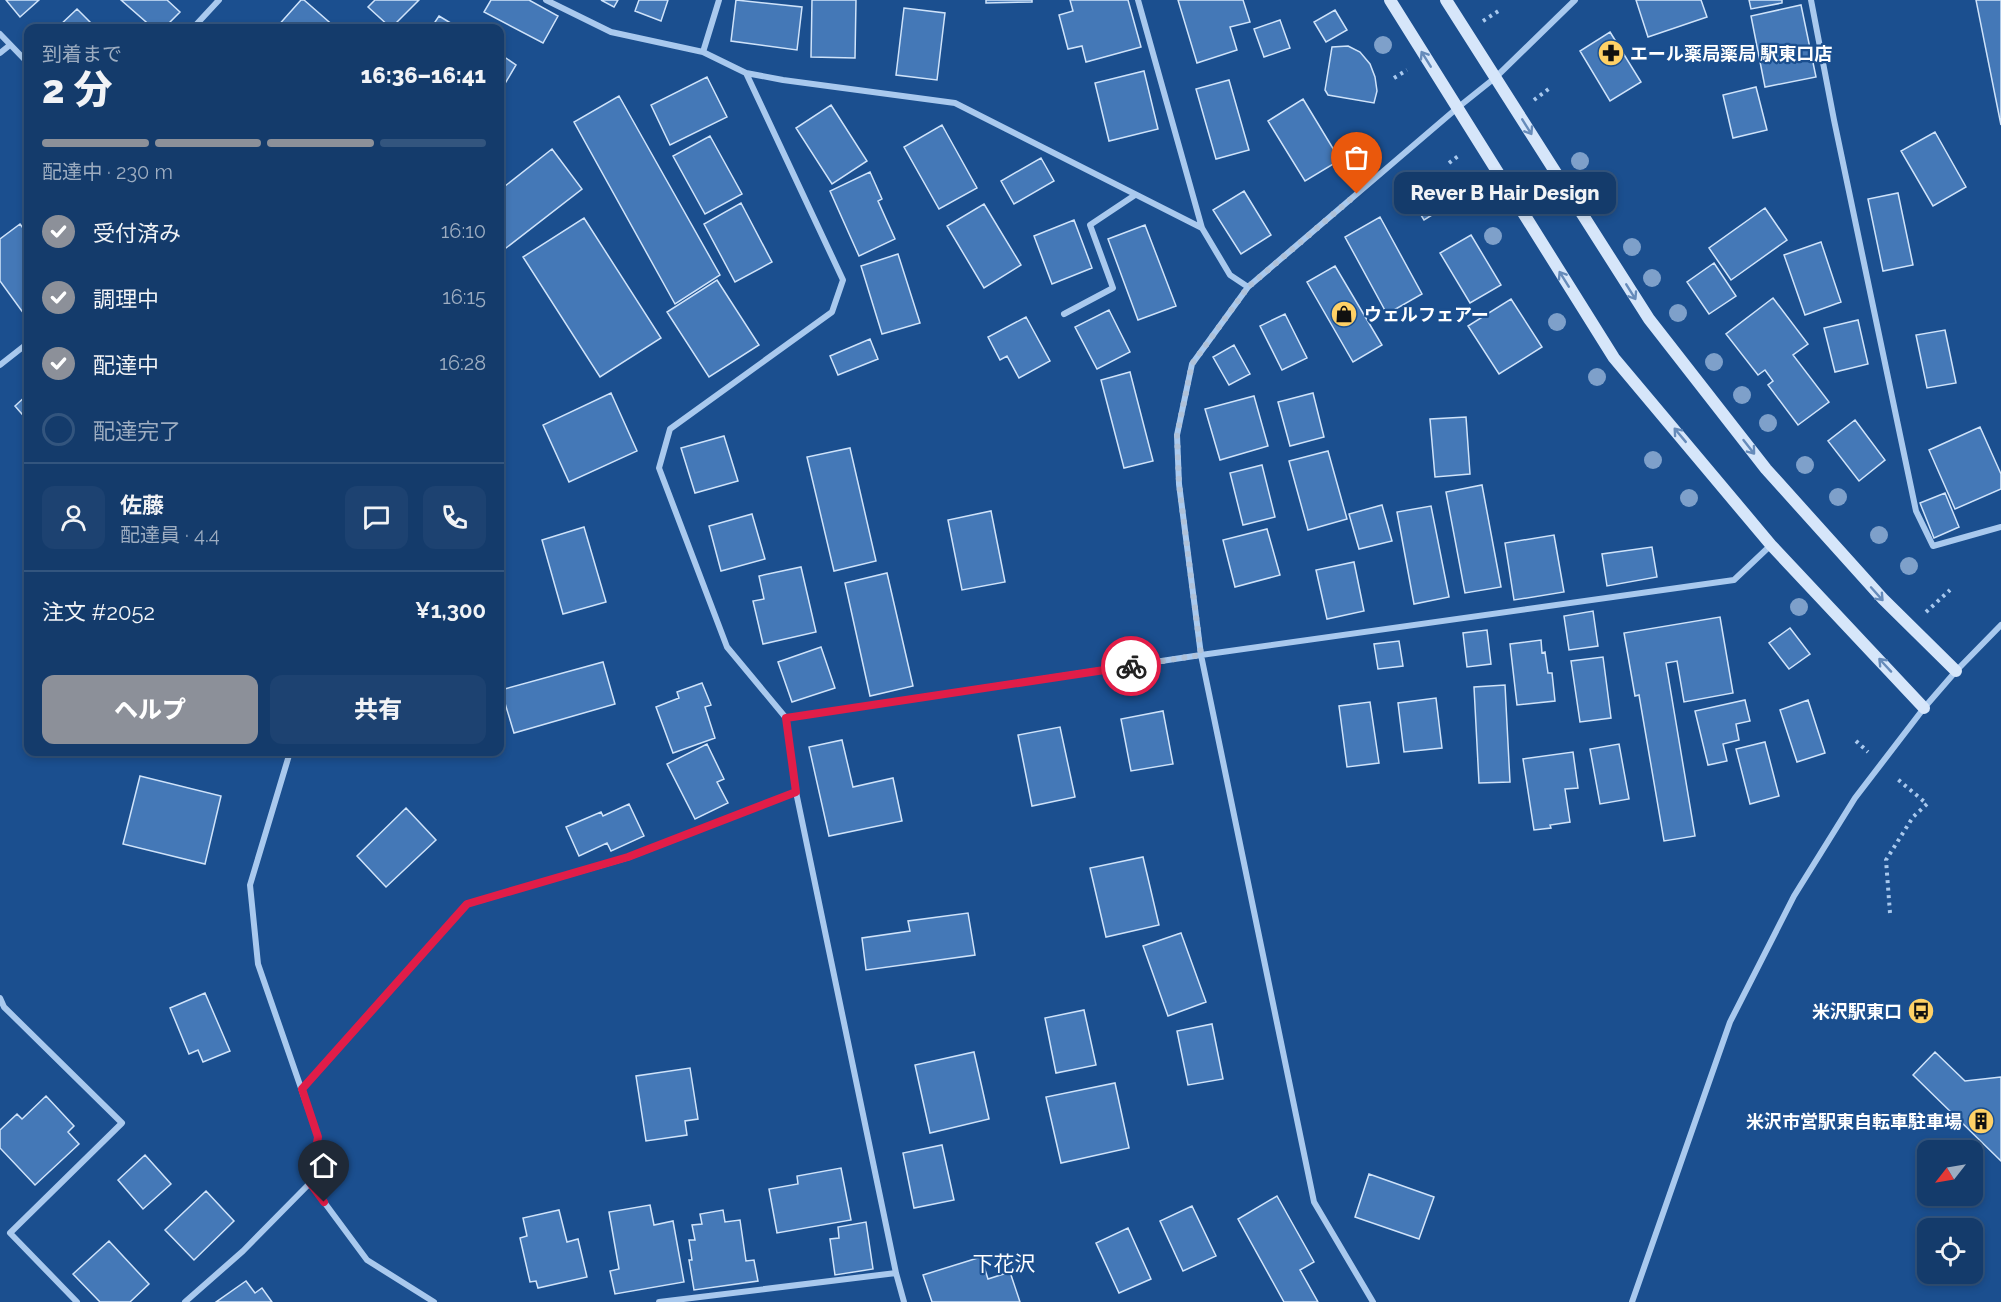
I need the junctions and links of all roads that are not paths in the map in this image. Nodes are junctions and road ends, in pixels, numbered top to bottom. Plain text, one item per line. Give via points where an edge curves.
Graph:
1 (219, 0) edge
2 (546, 0) edge
3 (719, 0) edge
4 (1138, 0) edge
5 (1389, 0) edge
6 (1446, 0) edge
7 (1575, 0) edge
8 (1811, 0) edge
9 (197, 24) edge
10 (0, 33) edge
11 (10, 45) junction
12 (703, 52) junction
13 (0, 54) edge
14 (24, 59) edge
15 (746, 73) junction
16 (1496, 77) junction
17 (1456, 109) junction
18 (1135, 195) junction
19 (1202, 228) junction
20 (1248, 287) junction
21 (1064, 314) dead end
22 (24, 346) edge
23 (0, 366) edge
24 (2001, 527) edge
25 (1772, 544) junction
26 (2001, 625) edge
27 (1201, 655) junction
28 (1956, 671) junction
29 (1924, 708) junction
30 (786, 718) junction
31 (289, 756) edge
32 (796, 792) junction
33 (0, 998) edge
34 (302, 1089) junction
35 (310, 1183) junction
36 (896, 1273) junction
37 (77, 1302) edge
38 (185, 1302) edge
39 (434, 1302) edge
40 (659, 1302) edge
41 (904, 1302) edge
42 (1373, 1302) edge
43 (1632, 1302) edge

1 - 9 street
2 - 12 street via 610,32
3 - 12 street
4 - 19 street
17 -> 5 street
6 - 16 street
7 - 16 street
8 - 24 street via 1916,511 1933,546
10 - 11 street
11 - 13 street
11 - 14 street
12 - 15 street
15 - 18 street via 955,103
15 - 30 street via 843,280 832,312 670,429 659,468 727,647
16 - 17 street
16 -> 28 street via 1648,319 1766,469 1882,599
17 - 20 street
25 -> 17 street via 1614,358
18 - 19 street
18 - 21 street via 1090,225 1113,288
19 - 20 street via 1230,275
20 - 27 street via 1192,364 1177,435 1179,484
22 - 23 street
25 - 27 street via 1734,580
29 -> 25 street
26 - 28 street
27 - 30 street
27 - 42 street via 1314,1202
28 - 29 street
29 - 43 street via 1855,798 1794,896 1730,1022
30 - 32 street
31 - 34 street via 250,885 258,964
32 - 34 street via 628,857 467,904
32 - 36 street
33 - 37 street via 122,1123 10,1233
34 - 35 street via 318,1137
35 - 38 street via 243,1251
35 - 39 street via 367,1260
36 - 40 street
36 - 41 street

